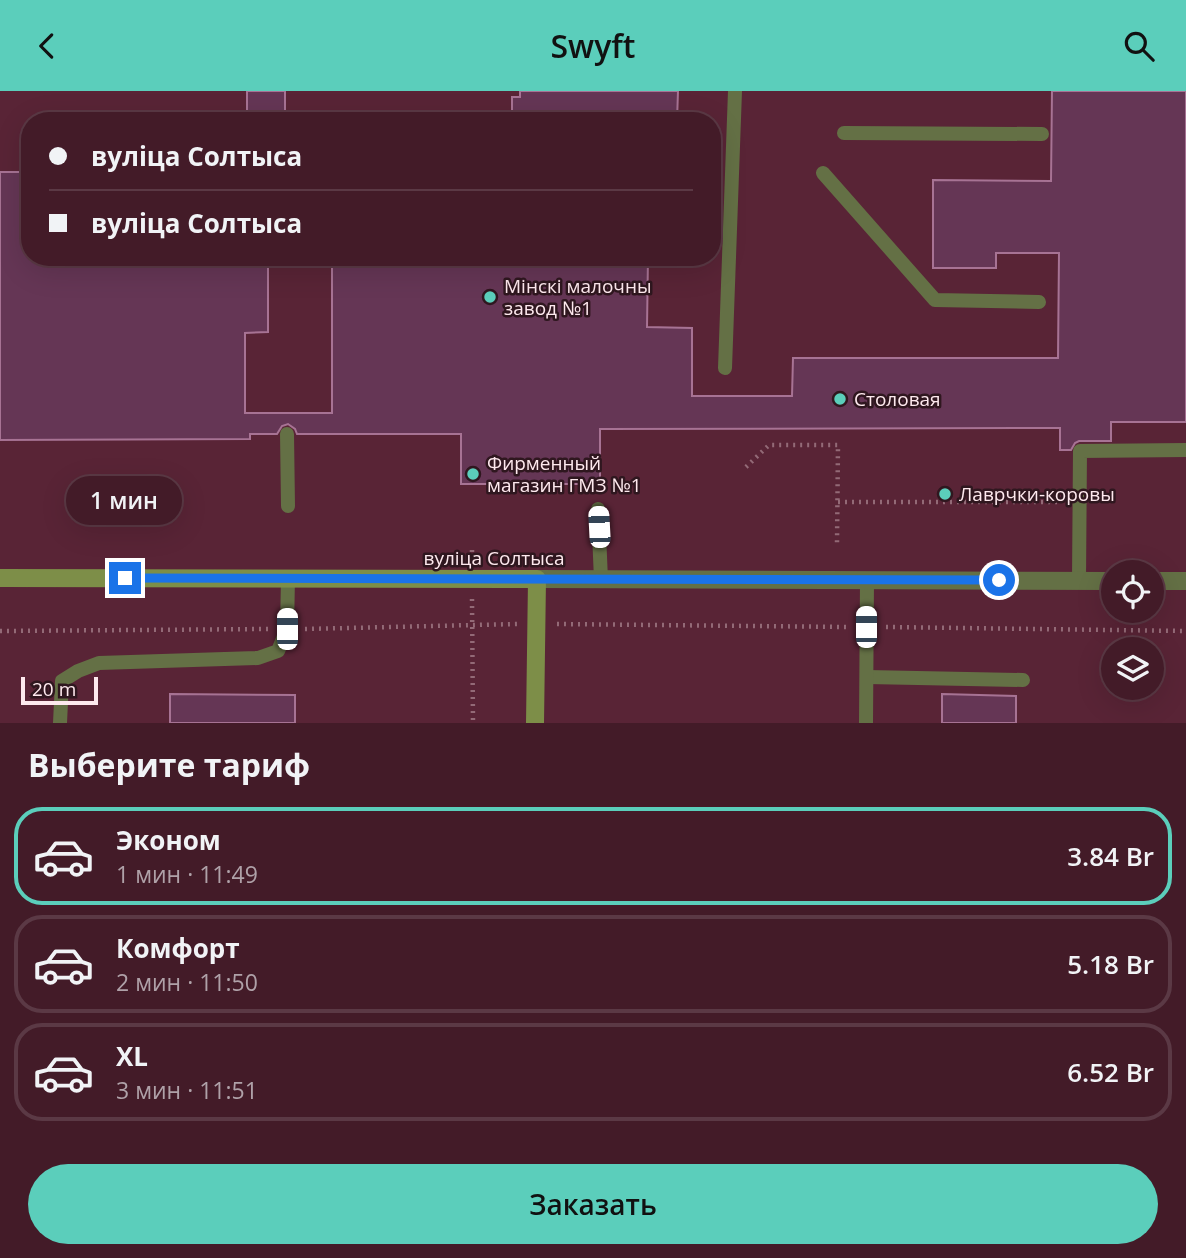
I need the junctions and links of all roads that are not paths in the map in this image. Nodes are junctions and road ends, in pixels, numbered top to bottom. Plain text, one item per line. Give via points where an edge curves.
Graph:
1 (735, 91) edge
2 (844, 133) dead end
3 (1042, 134) dead end
4 (822, 173) dead end
5 (1039, 302) dead end
6 (725, 368) dead end
7 (287, 434) dead end
8 (1186, 450) edge
9 (288, 506) dead end
10 (598, 509) dead end
11 (0, 578) edge
12 (288, 578) junction
13 (537, 579) junction
14 (601, 580) junction
15 (1079, 580) junction
16 (867, 581) junction
17 (1101, 581) edge
18 (1164, 581) edge
19 (1186, 581) edge
20 (867, 677) junction
21 (1023, 680) dead end
22 (60, 723) edge
23 (536, 723) edge
24 (866, 723) edge

1 - 6 lane
2 - 3 lane
4 - 5 lane via 935,300
7 - 9 lane
8 - 15 lane via 1080,451
10 - 14 lane
11 - 12 street, вуліца Солтыса
12 - 13 street, вуліца Солтыса
12 - 22 lane via 287,629 278,651 258,658 99,663 62,681
13 - 14 street, вуліца Солтыса
13 - 23 street
14 - 16 street, вуліца Солтыса
15 - 16 street, вуліца Солтыса
15 - 17 street, вуліца Солтыса
16 - 20 lane
18 - 19 street
20 - 21 lane
20 - 24 lane

